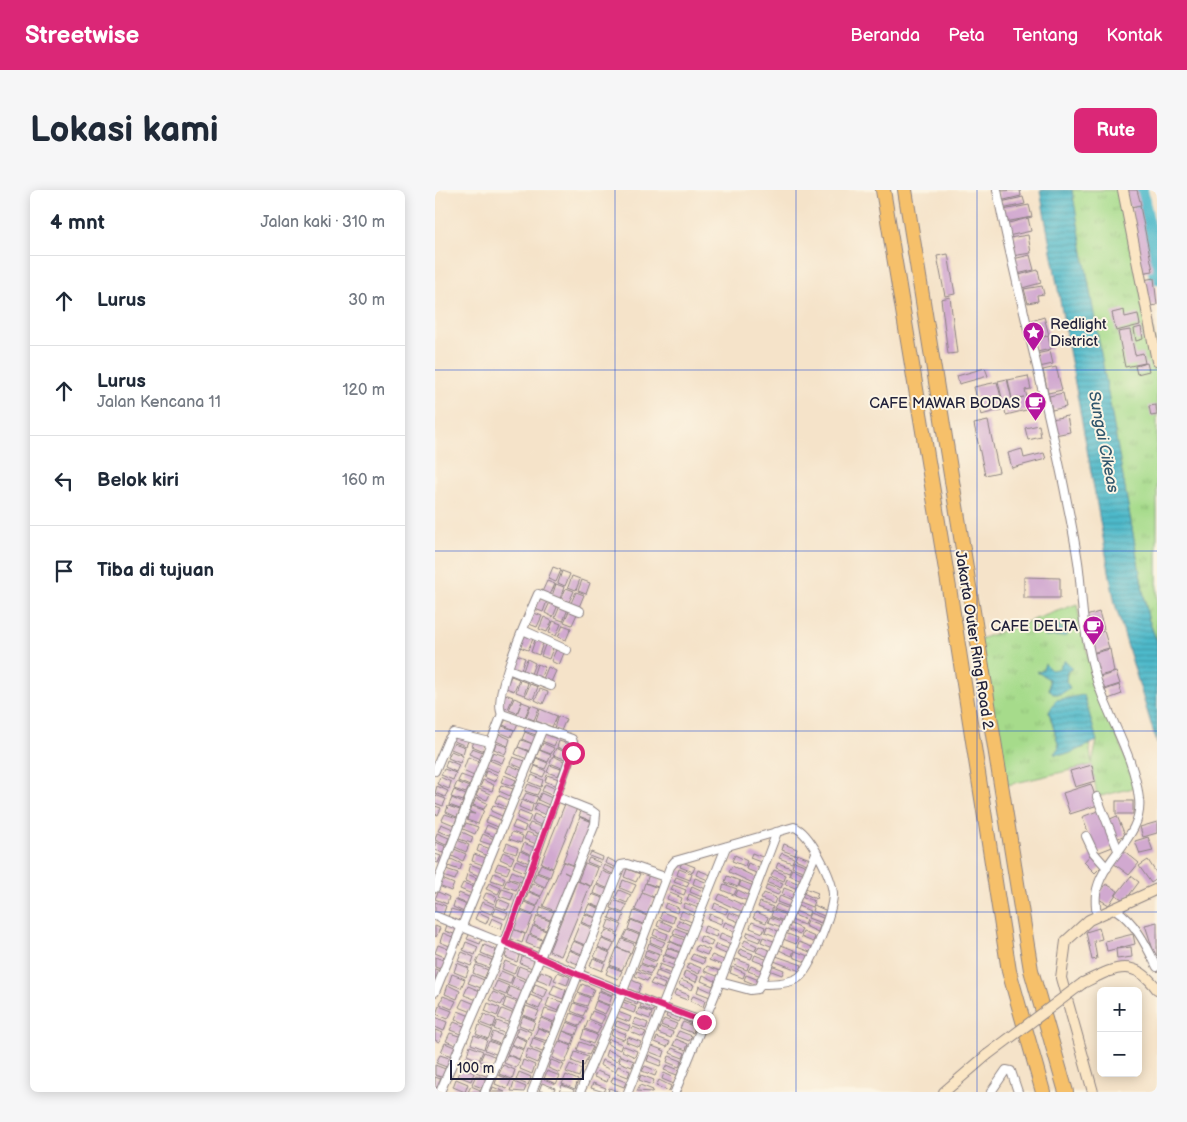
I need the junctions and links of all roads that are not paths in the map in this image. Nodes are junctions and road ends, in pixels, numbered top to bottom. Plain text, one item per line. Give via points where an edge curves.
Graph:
1 (883, 190) edge
2 (905, 190) edge
3 (997, 190) edge
4 (1123, 190) edge
5 (1157, 361) edge
6 (580, 611) dead end
7 (523, 630) junction
8 (567, 650) dead end
9 (508, 669) junction
10 (551, 686) dead end
11 (502, 714) junction
12 (543, 728) junction
13 (490, 742) junction
14 (435, 772) edge
15 (557, 797) junction
16 (1097, 797) dead end
17 (777, 832) junction
18 (1086, 836) dead end
19 (726, 846) junction
20 (1118, 850) junction
21 (816, 853) junction
22 (1107, 868) junction
23 (665, 877) junction
24 (435, 888) edge
25 (1157, 889) edge
26 (1115, 909) junction
27 (435, 916) edge
28 (1097, 916) junction
29 (462, 925) junction
30 (505, 942) junction
31 (541, 958) junction
32 (1157, 968) edge
33 (577, 974) junction
34 (721, 982) junction
35 (761, 984) junction
36 (1157, 989) edge
37 (623, 991) junction
38 (435, 992) edge
39 (661, 1007) junction
40 (704, 1022) junction
41 (440, 1092) edge
42 (485, 1092) edge
43 (532, 1092) edge
44 (580, 1092) edge
45 (627, 1092) edge
46 (675, 1092) edge
47 (944, 1092) edge
48 (991, 1092) edge
49 (1018, 1092) edge
50 (1043, 1092) edge
51 (1066, 1092) edge
52 (1093, 1092) edge

1 - 50 highway, Jakarta Outer Ring Road 2 via 951,594 1009,971
2 - 51 highway, Jakarta Outer Ring Road 2 via 1031,970
3 - 20 street via 1067,502 1088,646 1101,692 1125,749 1138,791 1140,809 1135,828
4 - 5 street
6 - 7 street via 538,594
7 - 8 street
7 - 9 street
9 - 10 street
9 - 11 street via 499,700
11 - 12 street
11 - 13 street
12 - 15 street via 574,742
12 - 29 street
13 - 14 street via 453,733
13 - 24 street
15 - 30 street
15 - 31 street via 592,811 596,820
16 - 20 street
17 - 19 street
17 - 21 street via 789,827 800,829
17 - 34 street
18 - 22 street via 1094,853
19 - 23 street via 675,861
19 - 39 street
20 - 22 street
21 - 35 street
21 - 35 street via 833,895 812,960 798,979
22 - 28 street via 1096,893
23 - 33 street via 627,864 621,865
23 - 37 street
25 - 26 street
26 - 28 street
26 - 32 street via 1137,930
27 - 29 street
28 - 52 street via 1066,941 1061,978
29 - 30 street
29 - 38 street
30 - 31 street
30 - 41 street
31 - 33 street
31 - 42 street
33 - 37 street
33 - 43 street
34 - 35 street via 755,990
34 - 40 street
36 - 47 street, bridge via 1140,971 1128,967 1113,968 1083,982
37 - 39 street
37 - 44 street
39 - 40 street
39 - 45 street
40 - 46 street
48 - 49 street via 1006,1070 1011,1071

